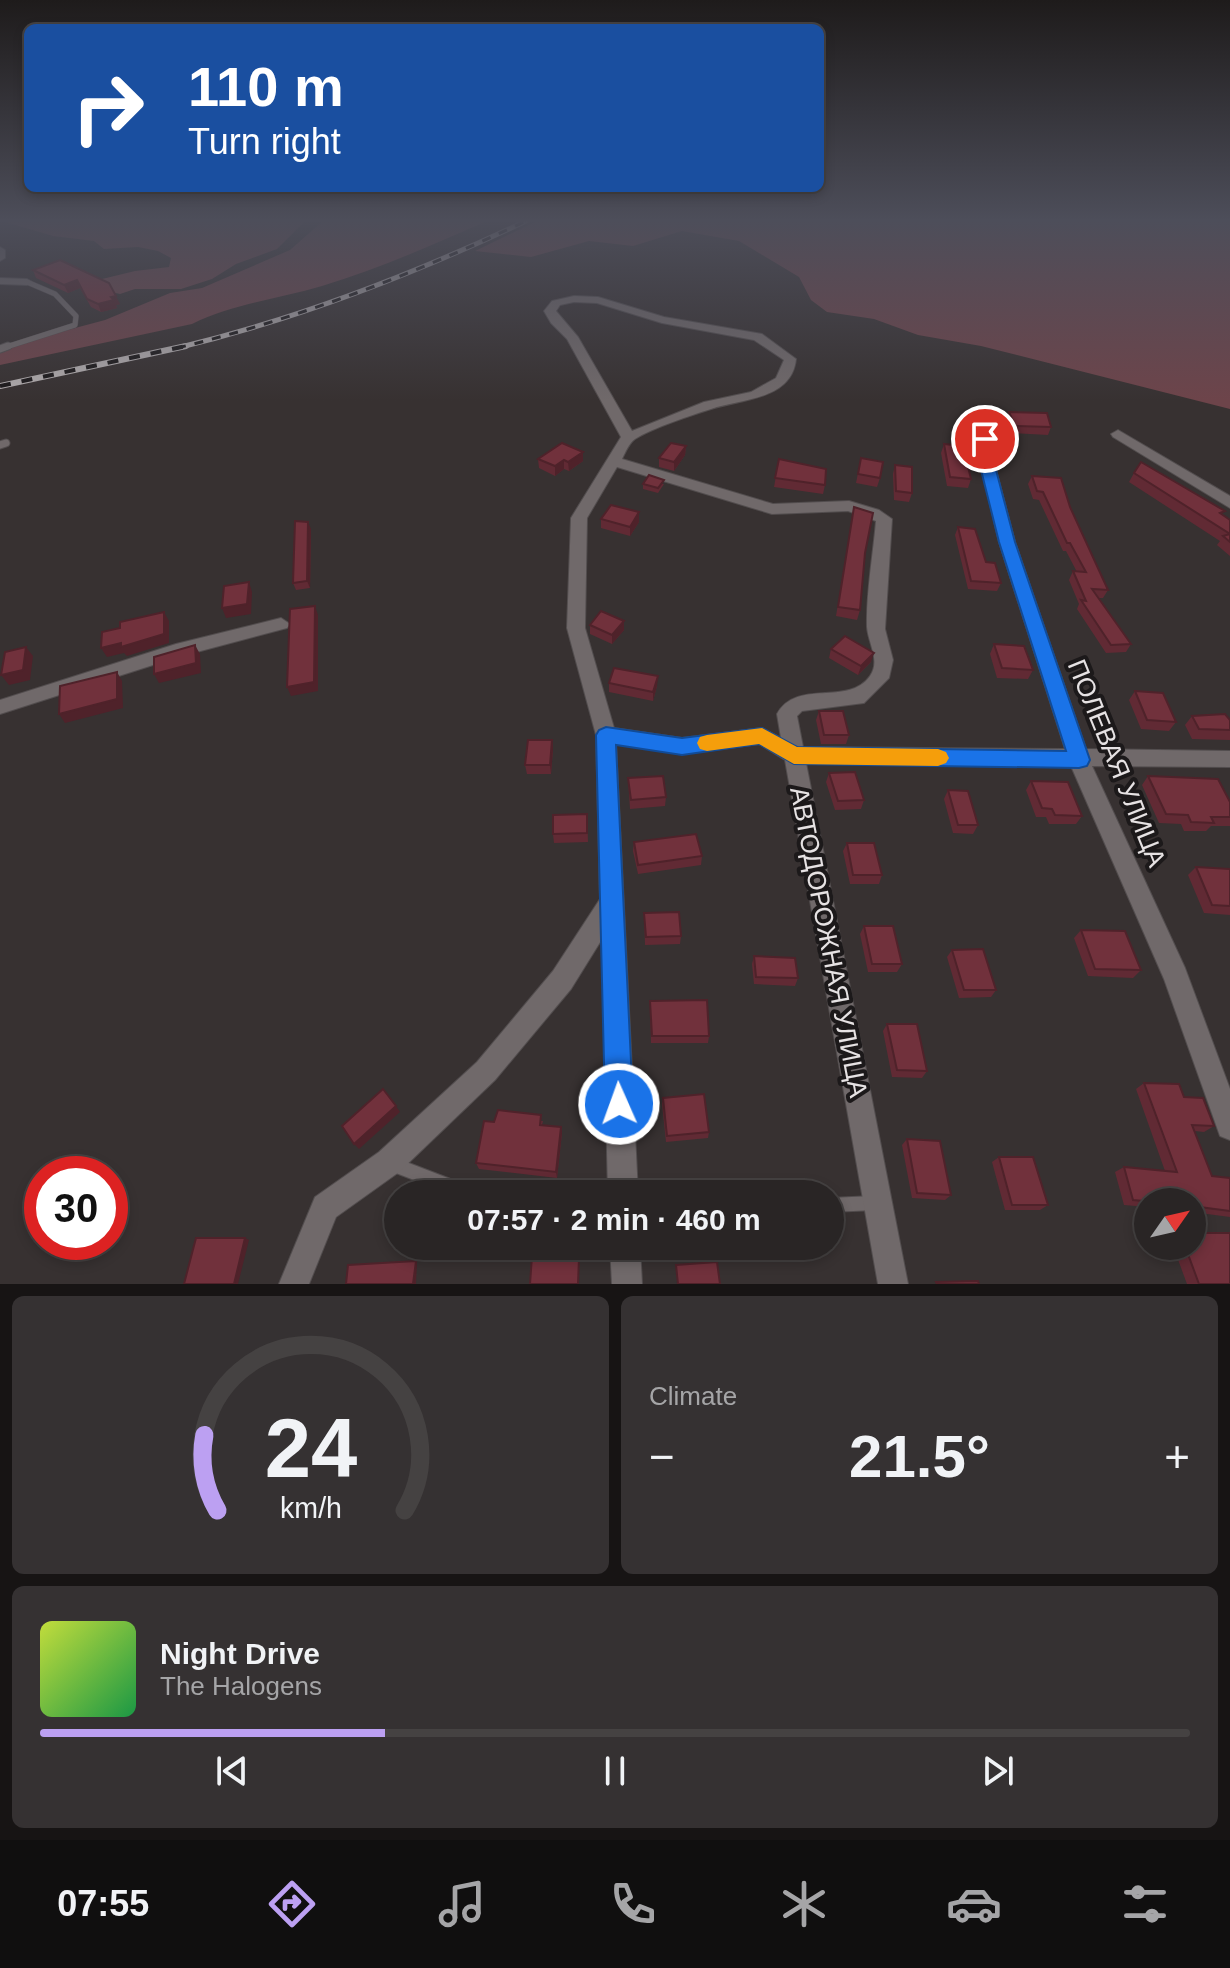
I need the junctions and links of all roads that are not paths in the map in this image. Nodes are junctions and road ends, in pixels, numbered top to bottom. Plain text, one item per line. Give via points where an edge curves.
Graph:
1 (0, 281) edge
2 (27, 282) joint
3 (0, 349) edge
4 (983, 411) dead end
5 (1118, 434) dead end
6 (628, 437) junction
7 (612, 461) junction
8 (1230, 503) edge
9 (281, 624) dead end
10 (0, 707) edge
11 (606, 735) junction
12 (794, 755) junction
13 (1230, 759) edge
14 (1079, 760) junction
15 (612, 902) junction
16 (1230, 1126) edge
17 (389, 1162) junction
18 (435, 1180) edge
19 (622, 1180) edge
20 (877, 1203) junction
21 (844, 1204) edge
22 (626, 1260) edge
23 (294, 1284) edge
24 (627, 1284) edge
25 (893, 1284) edge

1 - 2 street
2 - 3 lane via 55,294 76,316 75,325
4 - 14 street, ПОЛЕВАЯ УЛИЦА via 988,466 1007,542
5 - 8 street
6 - 6 street via 709,405 755,395 781,381 790,359 758,337 662,320 598,300 556,303 550,311 555,321 572,337
6 - 7 street
7 - 11 street via 579,518 576,546 576,628
7 - 12 street, АВТОДОРОЖНАЯ УЛИЦА via 772,509 849,506 884,519 876,629 884,660 880,678 857,698 796,705 787,714
9 - 10 street
11 - 12 street via 682,746 762,736
11 - 15 street
12 - 14 street
12 - 20 street, АВТОДОРОЖНАЯ УЛИЦА
13 - 14 street
14 - 16 street, ПОЛЕВАЯ УЛИЦА via 1176,977
15 - 17 street via 562,980 486,1071
15 - 19 street
17 - 18 lane
17 - 23 street via 325,1207
20 - 21 lane
20 - 25 street, АВТОДОРОЖНАЯ УЛИЦА
22 - 24 street

